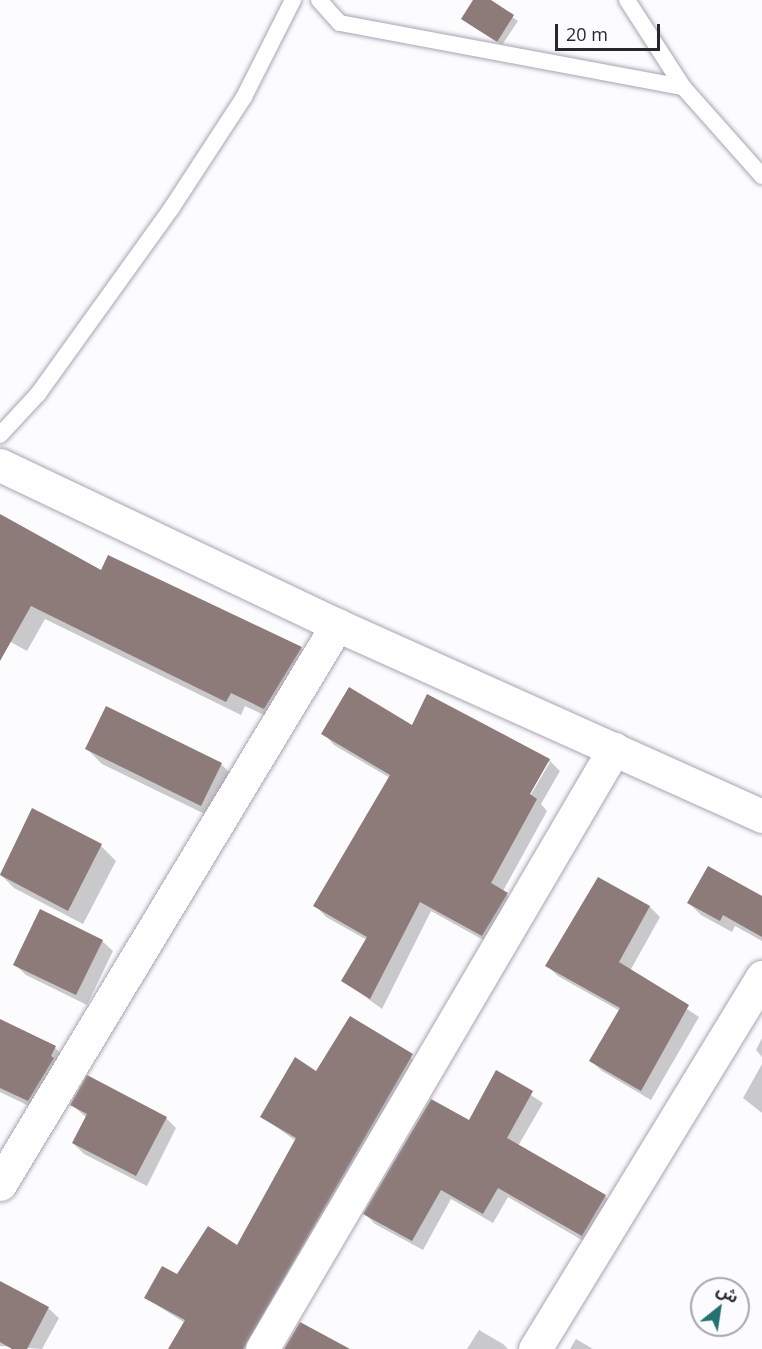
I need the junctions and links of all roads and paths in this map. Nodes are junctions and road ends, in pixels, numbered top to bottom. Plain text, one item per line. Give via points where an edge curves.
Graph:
1 (293, 0) edge
2 (319, 0) edge
3 (627, 0) edge
4 (683, 87) junction
5 (762, 176) edge
6 (0, 435) edge
7 (0, 465) edge
8 (337, 625) junction
9 (614, 749) junction
10 (762, 816) edge
11 (762, 977) edge
12 (0, 1184) edge
13 (262, 1349) edge
14 (535, 1349) edge

1 - 6 lane via 244,97 171,209 38,394
2 - 4 lane via 340,23
3 - 4 lane
4 - 5 lane
7 - 8 street
8 - 9 street
8 - 12 street
9 - 10 street
9 - 13 street
11 - 14 street

